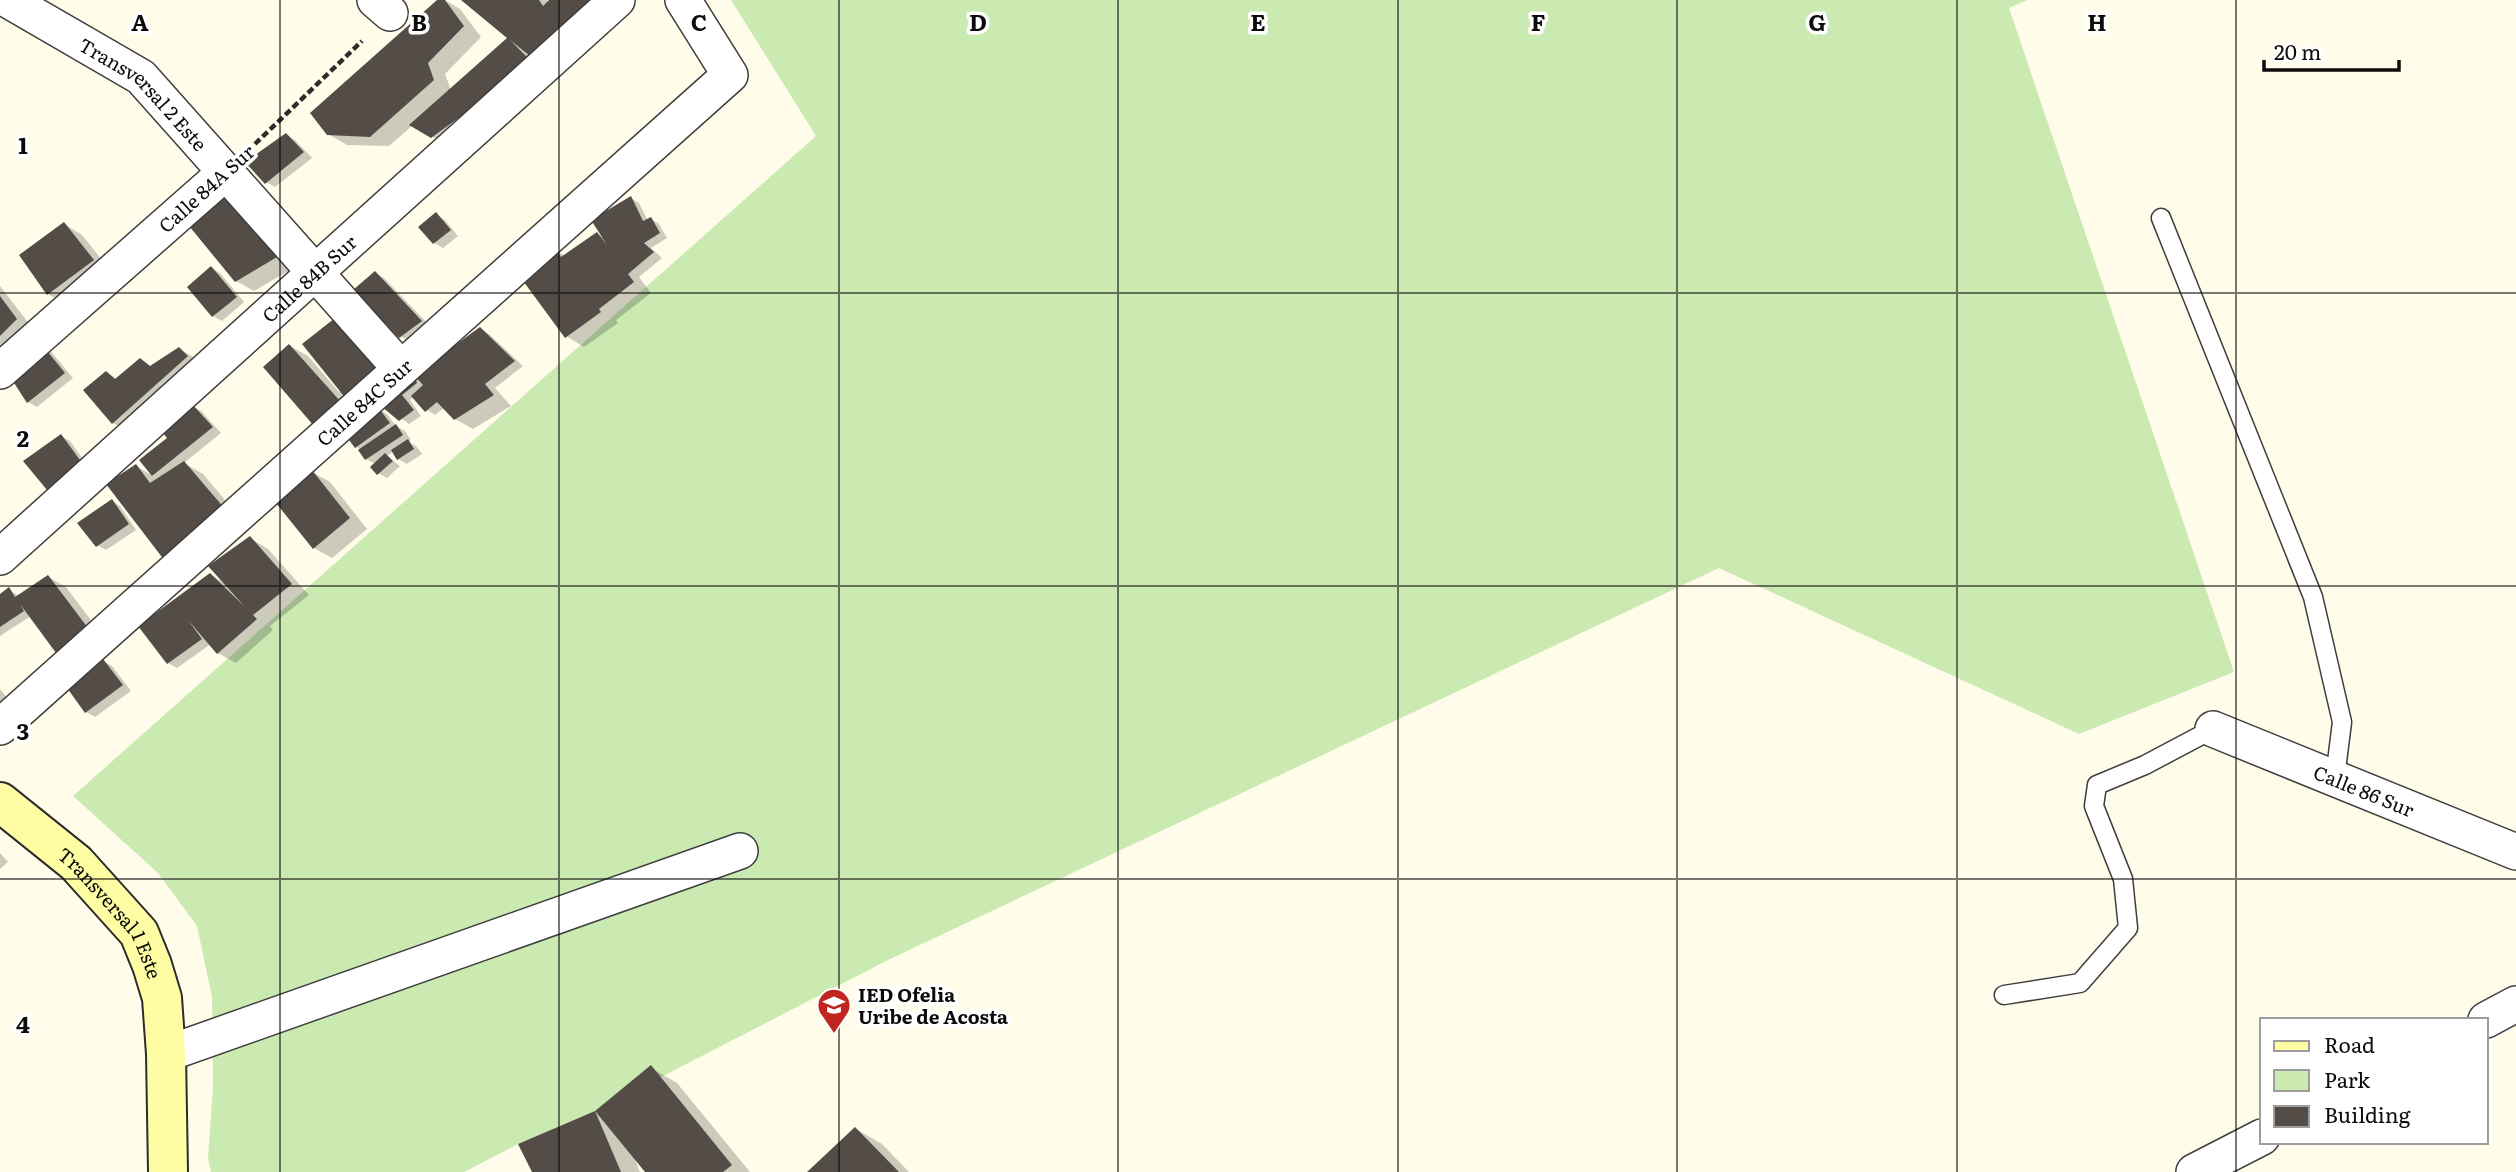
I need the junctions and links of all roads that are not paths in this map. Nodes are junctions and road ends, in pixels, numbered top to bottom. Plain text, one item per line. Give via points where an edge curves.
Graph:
1 (8, 0) edge
2 (617, 0) edge
3 (683, 0) edge
4 (226, 172) junction
5 (2161, 218) dead end
6 (316, 273) junction
7 (401, 369) junction
8 (0, 371) edge
9 (0, 557) edge
10 (0, 727) edge
11 (2213, 729) joint
12 (2335, 778) junction
13 (0, 802) edge
14 (740, 851) dead end
15 (2516, 852) edge
16 (2004, 995) dead end
17 (2516, 1004) edge
18 (2488, 1019) edge
19 (166, 1054) junction
20 (2260, 1138) edge
21 (167, 1172) edge
22 (2194, 1172) edge

1 - 4 street, Transversal 2 Este via 141,77
2 - 6 street, Calle 84B Sur
3 - 7 street, Calle 84C Sur via 730,75
4 - 6 street, Transversal 2 Este
4 - 8 street, Calle 84A Sur
5 - 12 lane via 2313,597 2342,722
6 - 7 street, Transversal 2 Este
6 - 9 street, Calle 84B Sur
7 - 10 street, Calle 84C Sur
11 - 12 street, Calle 86 Sur
11 - 16 lane via 2096,785 2094,806 2123,879 2128,928 2080,983
12 - 15 street, Calle 86 Sur
13 - 19 street, Transversal 1 Este via 76,863 139,933 162,998
14 - 19 street
17 - 18 street
19 - 21 street, Transversal 1 Este
20 - 22 street

